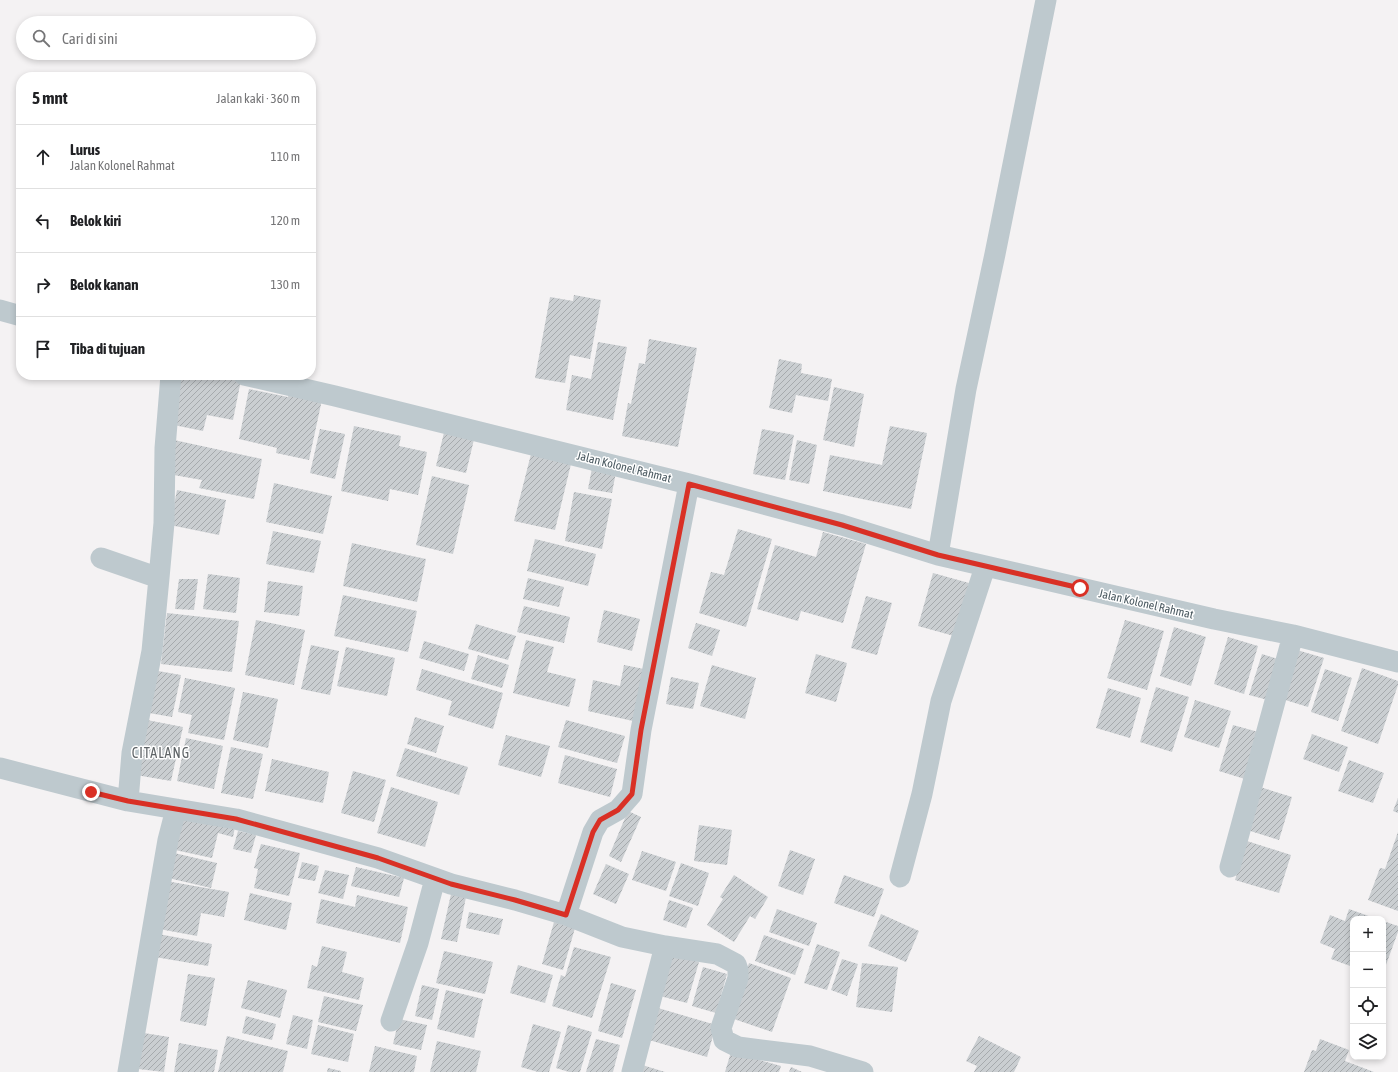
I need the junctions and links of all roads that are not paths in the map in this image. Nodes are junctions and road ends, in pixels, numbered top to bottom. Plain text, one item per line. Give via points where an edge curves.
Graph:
1 (1046, 0) edge
2 (0, 310) edge
3 (16, 315) edge
4 (171, 380) edge
5 (266, 380) edge
6 (689, 484) junction
7 (938, 555) junction
8 (101, 558) dead end
9 (985, 567) junction
10 (159, 578) junction
11 (1294, 635) junction
12 (1398, 662) edge
13 (0, 768) edge
14 (128, 801) junction
15 (176, 809) junction
16 (1230, 866) dead end
17 (900, 877) dead end
18 (435, 879) junction
19 (566, 915) junction
20 (665, 946) junction
21 (391, 1021) dead end
22 (128, 1072) edge
23 (632, 1072) edge
24 (863, 1072) edge

1 - 7 street via 966,389
2 - 3 street
4 - 10 street
5 - 6 street, Jalan Kolonel Rahmat
6 - 7 street, Jalan Kolonel Rahmat via 842,525
6 - 19 street via 641,730 632,794 618,810 600,820 593,832
7 - 9 street, Jalan Kolonel Rahmat
8 - 10 street
9 - 11 street, Jalan Kolonel Rahmat
9 - 17 street via 941,701 922,794
10 - 14 street via 152,651 132,754
11 - 12 street, Jalan Kolonel Rahmat
11 - 16 street
13 - 14 street
14 - 15 street
15 - 18 street via 236,819 378,858
15 - 22 street via 154,915
18 - 19 street
18 - 21 street via 418,943
19 - 20 street via 622,937
20 - 23 street
20 - 24 street via 716,954 736,964 738,978 721,1028 724,1040 738,1047 810,1056

